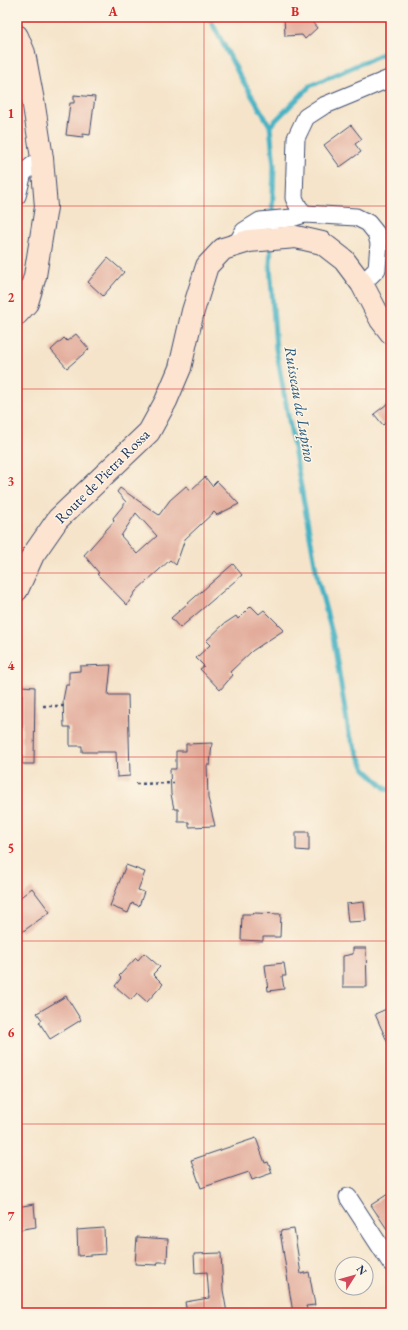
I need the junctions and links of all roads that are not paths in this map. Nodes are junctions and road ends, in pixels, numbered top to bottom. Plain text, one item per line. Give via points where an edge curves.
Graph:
1 (17, 36) edge
2 (391, 78) edge
3 (42, 158) junction
4 (17, 196) edge
5 (305, 214) junction
6 (242, 243) junction
7 (362, 284) junction
8 (17, 314) edge
9 (391, 333) edge
10 (17, 590) edge
11 (348, 1197) dead end
12 (391, 1263) edge

1 - 3 street via 24,54
2 - 5 street via 323,106 306,117 296,138 294,198
3 - 4 street via 23,173
3 - 8 street via 45,214 35,276 27,303
5 - 6 street via 282,220 260,221 244,231
5 - 7 street via 356,217 368,223 376,233 379,243 377,269
6 - 7 street, Route de Pietra Rossa via 296,237 322,243 344,260
6 - 10 street, Route de Pietra Rossa via 223,249 207,266 193,311 180,368 149,432 58,519 33,555
7 - 9 street, Route de Pietra Rossa
11 - 12 street

